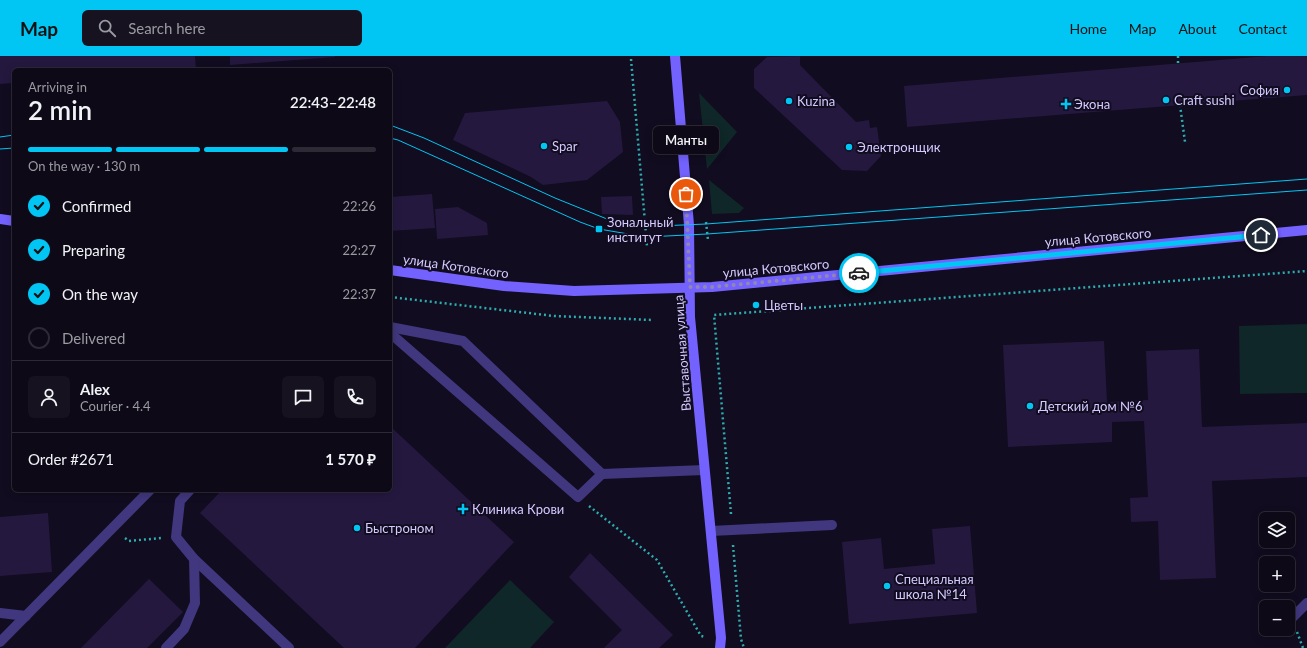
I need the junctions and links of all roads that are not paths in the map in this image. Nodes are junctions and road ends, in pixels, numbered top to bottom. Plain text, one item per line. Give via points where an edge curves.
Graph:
1 (675, 56) edge
2 (0, 219) edge
3 (12, 221) edge
4 (1307, 230) edge
5 (392, 270) edge
6 (690, 287) junction
7 (392, 327) edge
8 (392, 335) edge
9 (704, 470) junction
10 (602, 474) junction
11 (148, 492) edge
12 (188, 492) edge
13 (832, 525) dead end
14 (711, 531) junction
15 (194, 559) junction
16 (1307, 603) edge
17 (0, 613) edge
18 (1295, 615) edge
19 (26, 616) junction
20 (0, 642) edge
21 (166, 648) edge
22 (289, 648) edge
23 (720, 648) edge

1 - 6 main road, Выставочная улица via 689,225
2 - 3 main road
4 - 6 main road, улица Котовского via 712,287
5 - 6 main road, улица Котовского via 504,286 574,291
6 - 9 main road, Выставочная улица via 690,317
7 - 10 lane via 463,341
8 - 10 lane via 578,497
9 - 10 lane
9 - 14 main road, Выставочная улица
11 - 19 lane
12 - 15 lane via 180,501 176,537
13 - 14 lane
14 - 23 main road, Выставочная улица
15 - 21 lane via 195,603 184,629
15 - 22 lane
16 - 18 lane
17 - 19 lane
19 - 20 lane

